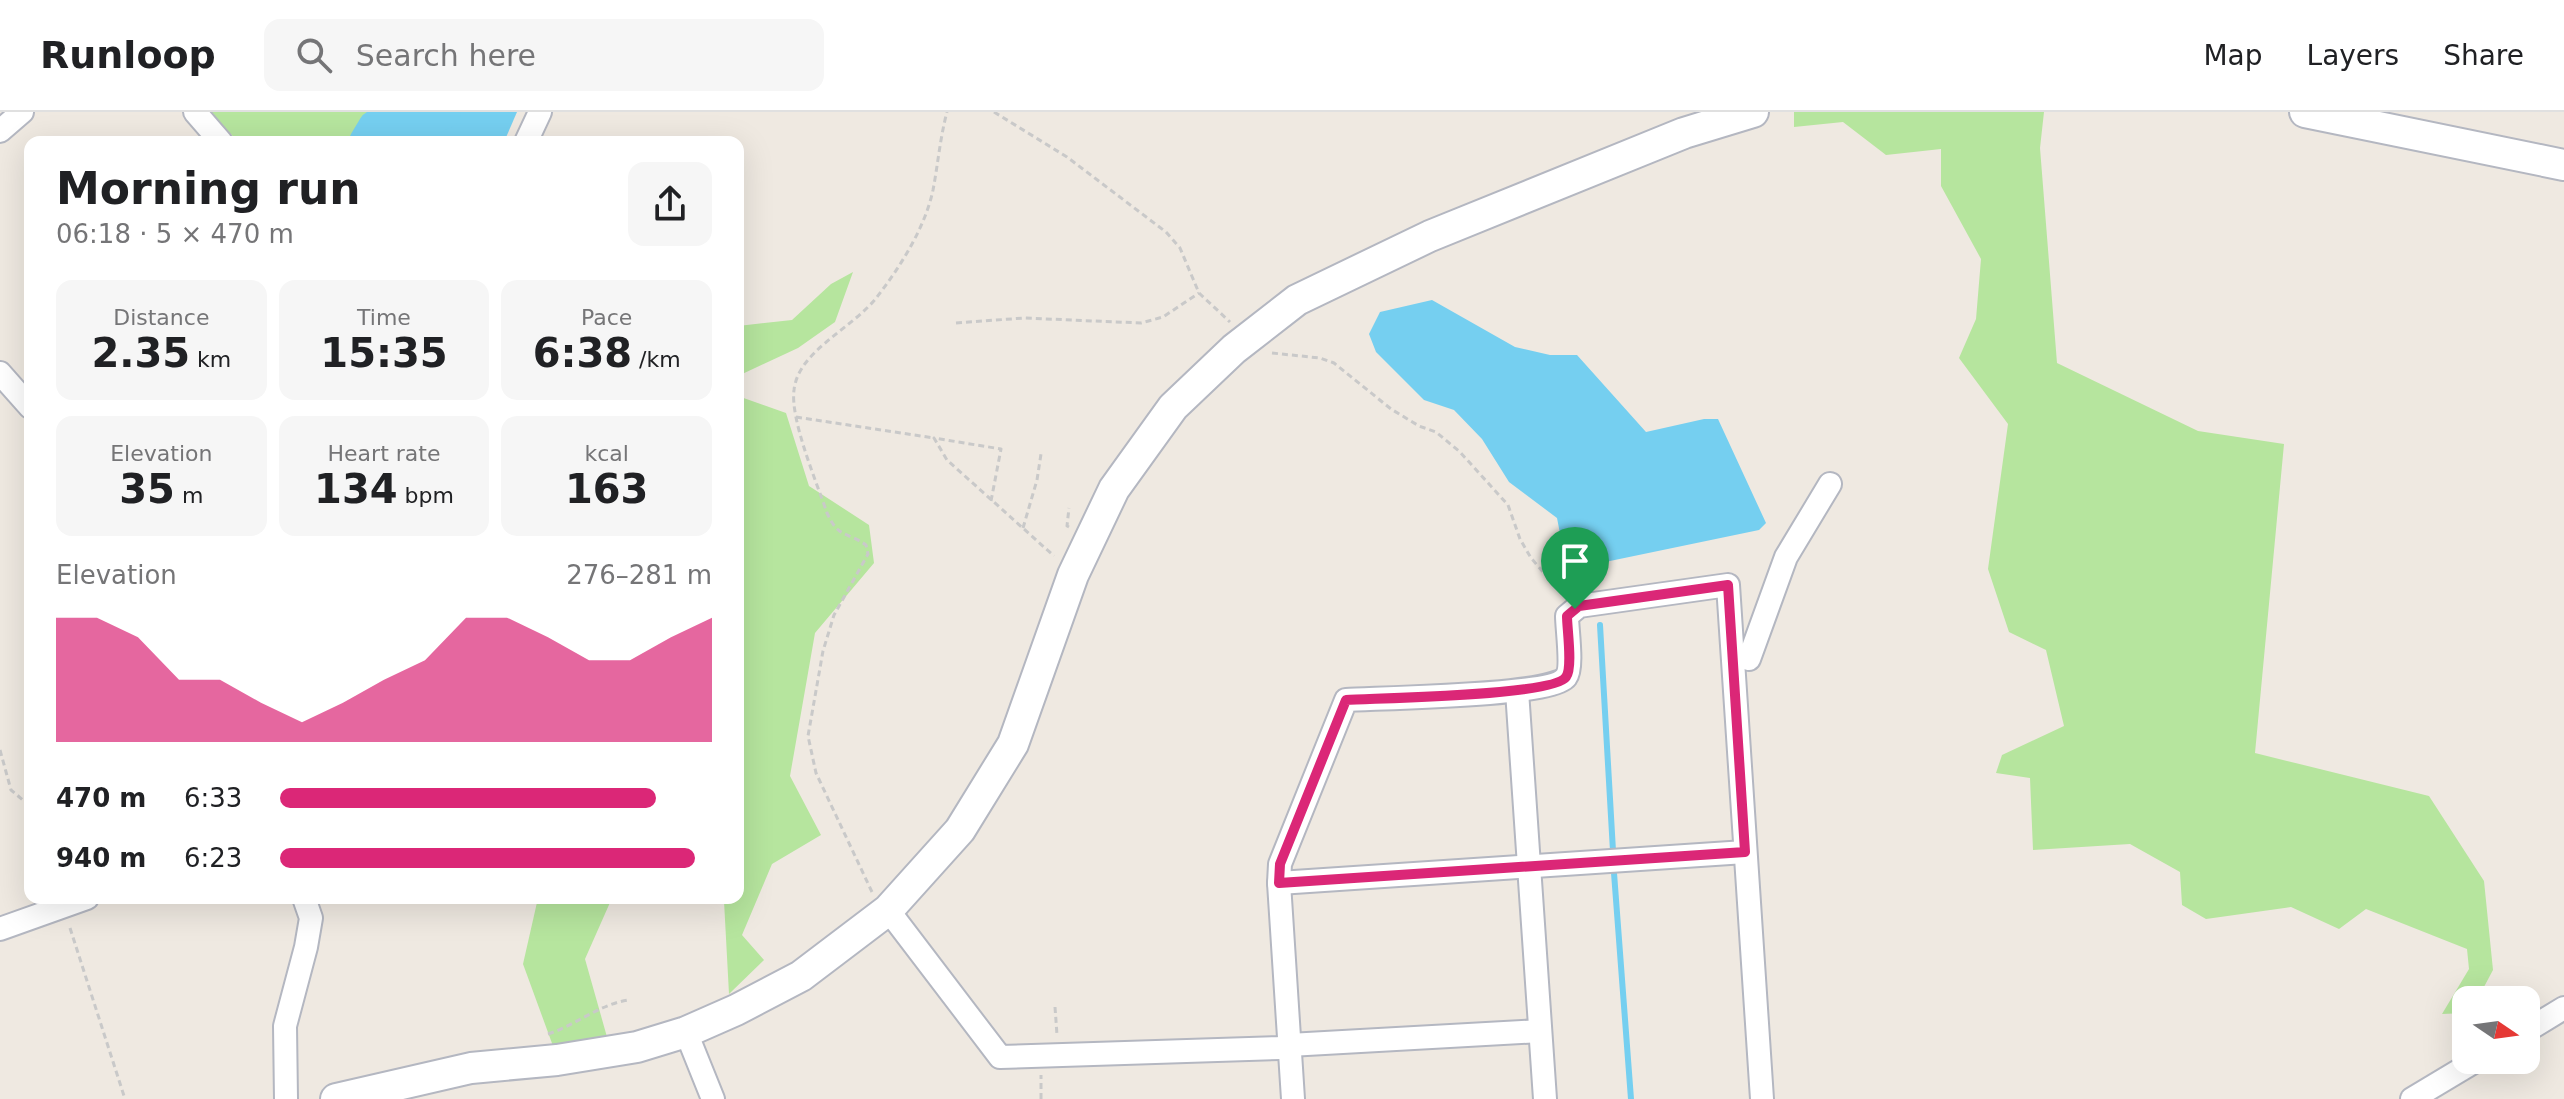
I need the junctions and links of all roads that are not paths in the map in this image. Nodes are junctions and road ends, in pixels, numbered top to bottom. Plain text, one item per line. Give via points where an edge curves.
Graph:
1 (22, 112) edge
2 (195, 112) edge
3 (540, 112) edge
4 (1753, 112) edge
5 (2305, 112) edge
6 (0, 131) edge
7 (216, 136) edge
8 (529, 136) edge
9 (2564, 165) edge
10 (0, 373) edge
11 (24, 400) edge
12 (1830, 484) dead end
13 (1734, 654) junction
14 (1517, 691) junction
15 (1745, 852) junction
16 (1528, 867) junction
17 (1279, 883) junction
18 (69, 904) edge
19 (306, 904) edge
20 (886, 911) junction
21 (0, 929) edge
22 (2564, 1008) edge
23 (2540, 1023) edge
24 (1540, 1031) junction
25 (686, 1032) junction
26 (1289, 1045) junction
27 (2454, 1074) edge
28 (367, 1095) edge
29 (286, 1099) edge
30 (336, 1099) edge
31 (713, 1099) edge
32 (1293, 1099) edge
33 (1545, 1099) edge
34 (1762, 1099) edge
35 (2412, 1099) edge

1 - 6 street
2 - 7 street
3 - 8 street
4 - 20 street via 1684,133 1430,236 1297,300 1173,407 1114,489 1073,575 1013,744 960,830
5 - 9 street
10 - 11 street
12 - 13 street via 1786,557 1749,659
13 - 14 street via 1728,585 1579,606 1567,616 1565,679
13 - 15 street
14 - 16 street
14 - 17 street via 1346,700 1280,864
15 - 16 street
15 - 34 street
16 - 17 street
16 - 24 street
17 - 26 street
18 - 21 street
19 - 29 street via 311,918 306,947 285,1026
20 - 25 street via 801,976
20 - 26 street via 1000,1057
22 - 23 street
24 - 26 street
24 - 33 street
25 - 28 street via 637,1047 471,1068
25 - 31 street
26 - 32 street
27 - 35 street
28 - 30 street

